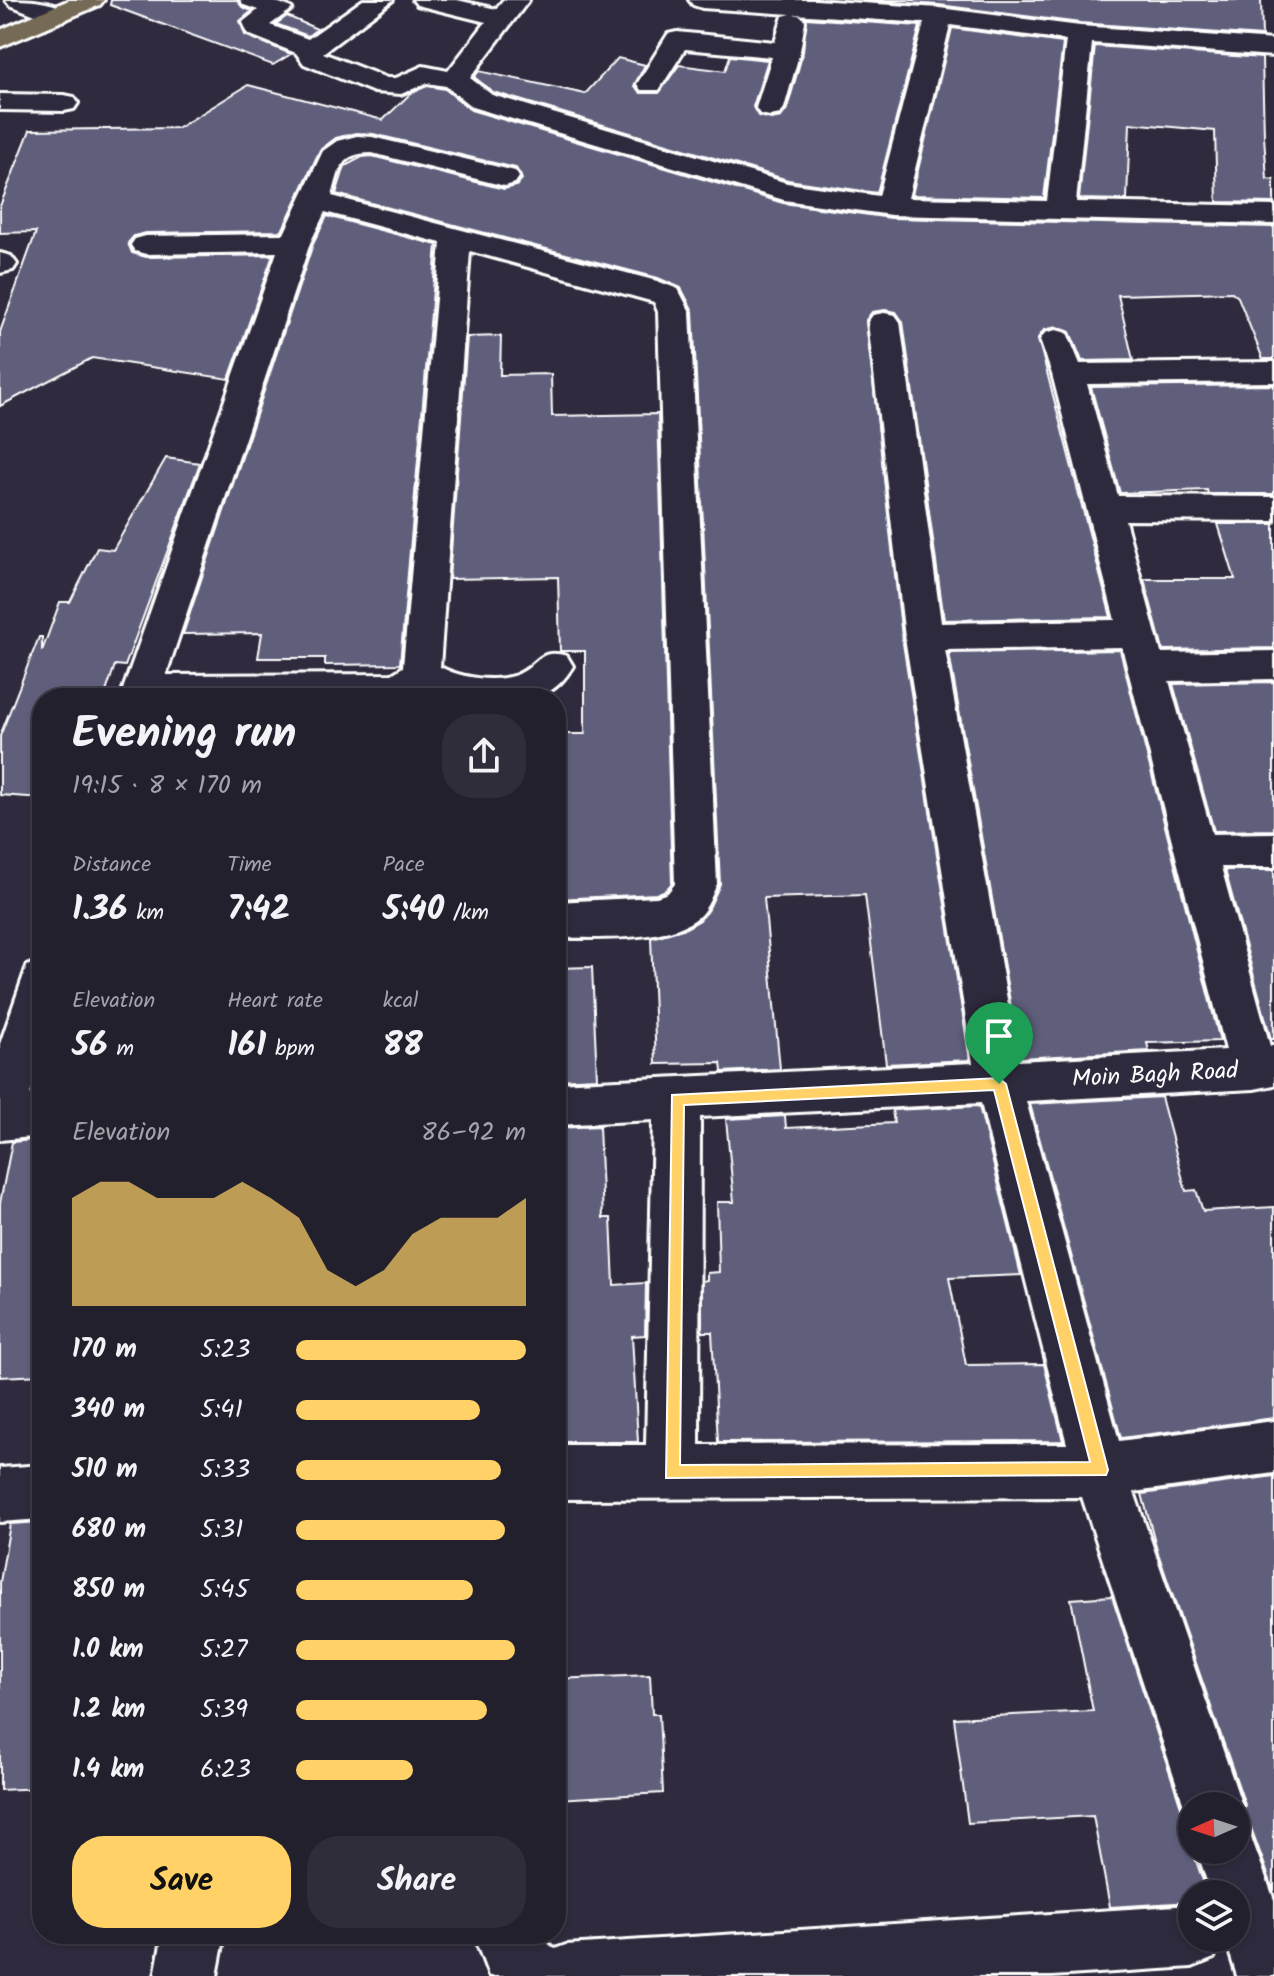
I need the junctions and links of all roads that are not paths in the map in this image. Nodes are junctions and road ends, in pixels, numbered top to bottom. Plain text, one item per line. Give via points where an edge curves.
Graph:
1 (19, 0) edge
2 (91, 0) edge
3 (253, 0) edge
4 (380, 0) edge
5 (426, 0) edge
6 (702, 0) edge
7 (1052, 0) edge
8 (794, 5) junction
9 (509, 10) edge
10 (57, 15) junction
11 (939, 16) junction
12 (1048, 30) junction
13 (1080, 34) junction
14 (0, 39) edge
15 (1274, 48) edge
16 (311, 49) junction
17 (787, 51) junction
18 (455, 80) junction
19 (650, 84) dead end
20 (0, 102) edge
21 (64, 103) dead end
22 (770, 108) dead end
23 (505, 177) dead end
24 (316, 201) junction
25 (891, 206) junction
26 (1061, 208) junction
27 (1274, 215) edge
28 (456, 241) junction
29 (295, 243) junction
30 (146, 245) dead end
31 (884, 322) dead end
32 (1274, 372) edge
33 (1105, 508) junction
34 (1274, 509) edge
35 (924, 637) junction
36 (1143, 650) junction
37 (1274, 665) edge
38 (554, 666) dead end
39 (421, 673) junction
40 (143, 688) edge
41 (394, 688) edge
42 (476, 688) edge
43 (520, 688) edge
44 (1274, 850) edge
45 (1197, 851) junction
46 (566, 920) edge
47 (32, 1012) edge
48 (1264, 1067) edge
49 (999, 1084) junction
50 (677, 1099) junction
51 (566, 1104) edge
52 (32, 1115) edge
53 (0, 1117) edge
54 (1274, 1447) edge
55 (1100, 1470) junction
56 (566, 1472) edge
57 (672, 1473) junction
58 (32, 1493) edge
59 (0, 1495) edge
60 (1207, 1792) edge
61 (1231, 1864) edge
62 (1178, 1937) edge
63 (192, 1944) edge
64 (505, 1944) edge
65 (1253, 1947) edge
66 (186, 1976) edge
67 (543, 1976) edge
68 (566, 1976) edge

1 - 10 street
2 - 10 main road
3 - 16 street via 279,9 256,22 257,29
4 - 16 street
5 - 9 street
6 - 8 street
7 - 12 street
8 - 11 street
8 - 17 street
9 - 18 street
10 - 14 main road
11 - 12 street
11 - 25 street
12 - 13 street
13 - 15 street
13 - 26 street
16 - 18 street via 313,58 384,86 401,86 423,74
17 - 19 street via 677,40
17 - 22 street
18 - 25 street via 482,101 784,191
20 - 21 street
23 - 24 street via 355,144 329,159
24 - 28 street
24 - 29 street
25 - 26 street
26 - 27 street
28 - 39 street
28 - 46 street via 646,288 667,296 674,312 696,884 684,905 665,912 640,918
29 - 30 street
29 - 40 street
31 - 35 street
32 - 33 street via 1062,357
33 - 34 street
33 - 36 street
35 - 36 street
35 - 49 street
36 - 37 street
36 - 45 street
38 - 43 street
39 - 41 street
39 - 42 street via 440,685
44 - 45 street
45 - 48 street
47 - 53 street
48 - 49 street, Moin Bagh Road
49 - 50 street, Moin Bagh Road
49 - 55 street
50 - 51 street, Moin Bagh Road
50 - 57 street
52 - 53 street
54 - 55 street
55 - 57 street
55 - 60 street
56 - 57 street
58 - 59 street
61 - 65 street
62 - 68 street
63 - 66 street
64 - 67 street via 522,1967

